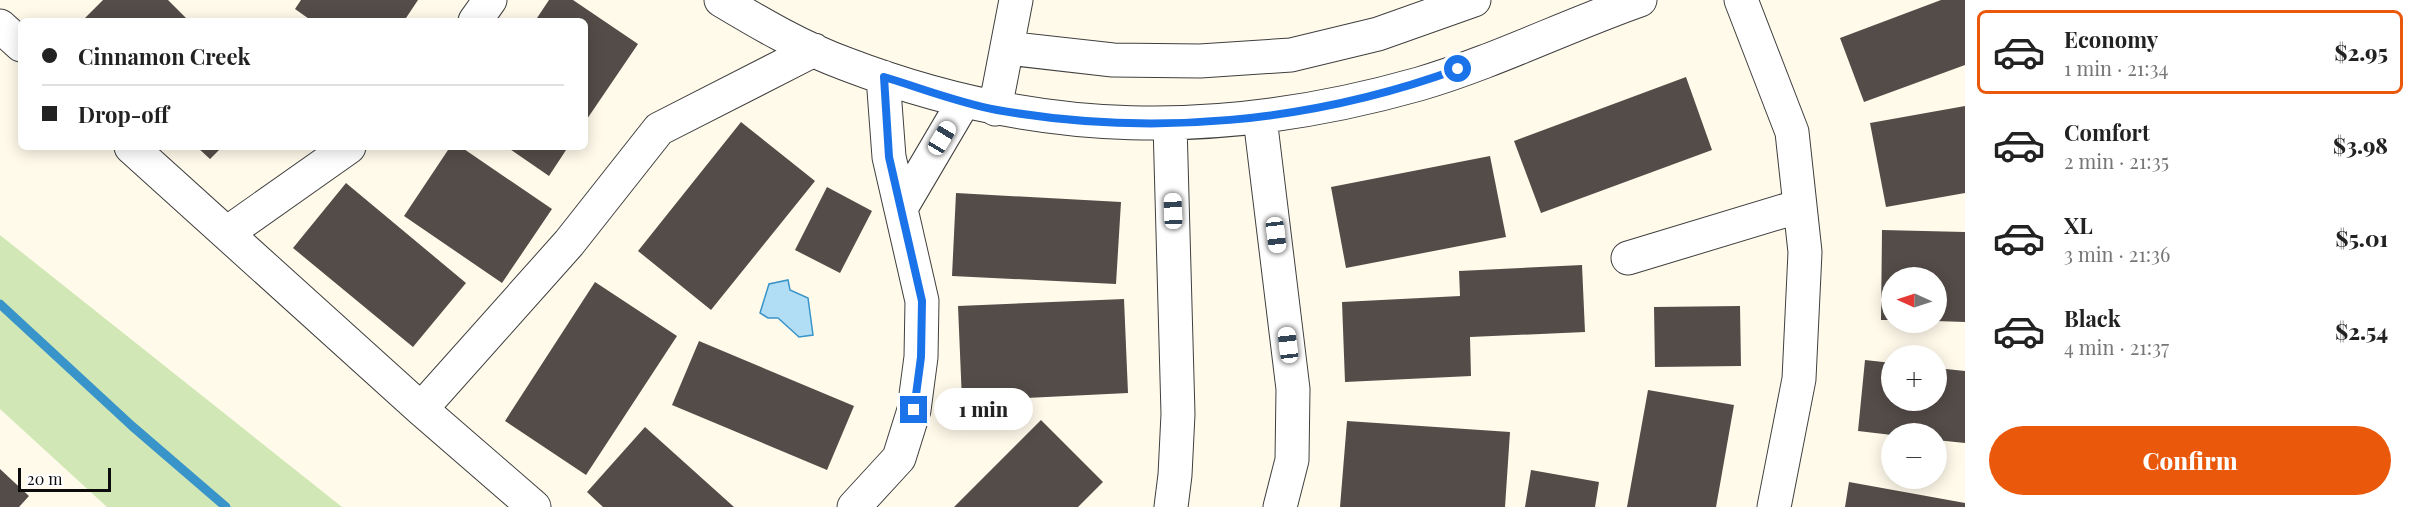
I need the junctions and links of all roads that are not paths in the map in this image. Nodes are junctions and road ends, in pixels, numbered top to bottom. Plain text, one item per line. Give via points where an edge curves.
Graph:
1 (12, 0) edge
2 (490, 0) edge
3 (721, 0) edge
4 (1016, 0) edge
5 (1474, 0) edge
6 (1640, 0) edge
7 (1741, 0) edge
8 (0, 16) edge
9 (477, 18) edge
10 (0, 26) edge
11 (18, 42) edge
12 (1007, 48) junction
13 (814, 50) junction
14 (884, 77) junction
15 (980, 105) junction
16 (1260, 118) junction
17 (1170, 124) junction
18 (134, 150) edge
19 (345, 150) edge
20 (1800, 206) junction
21 (901, 208) junction
22 (226, 233) junction
23 (1628, 258) dead end
24 (421, 409) junction
25 (534, 507) edge
26 (854, 507) edge
27 (1171, 507) edge
28 (1280, 507) edge
29 (1774, 507) edge

1 - 8 street
2 - 9 street
3 - 13 street
4 - 12 street
5 - 12 street via 1378,34 1291,55 1200,62 1124,60
6 - 16 street via 1421,83 1329,107
7 - 20 street via 1792,132
10 - 11 street
12 - 15 street
13 - 14 street
13 - 24 street via 659,129 568,243
14 - 15 street
14 - 21 street via 889,157
15 - 17 street via 1059,119
15 - 21 street
16 - 17 street
16 - 28 street via 1293,389 1292,460
17 - 27 street via 1178,414
18 - 22 street
19 - 22 street
20 - 23 street
20 - 29 street via 1805,252 1799,379
21 - 26 street via 922,301 921,357 914,410 899,459
22 - 24 street
24 - 25 street

